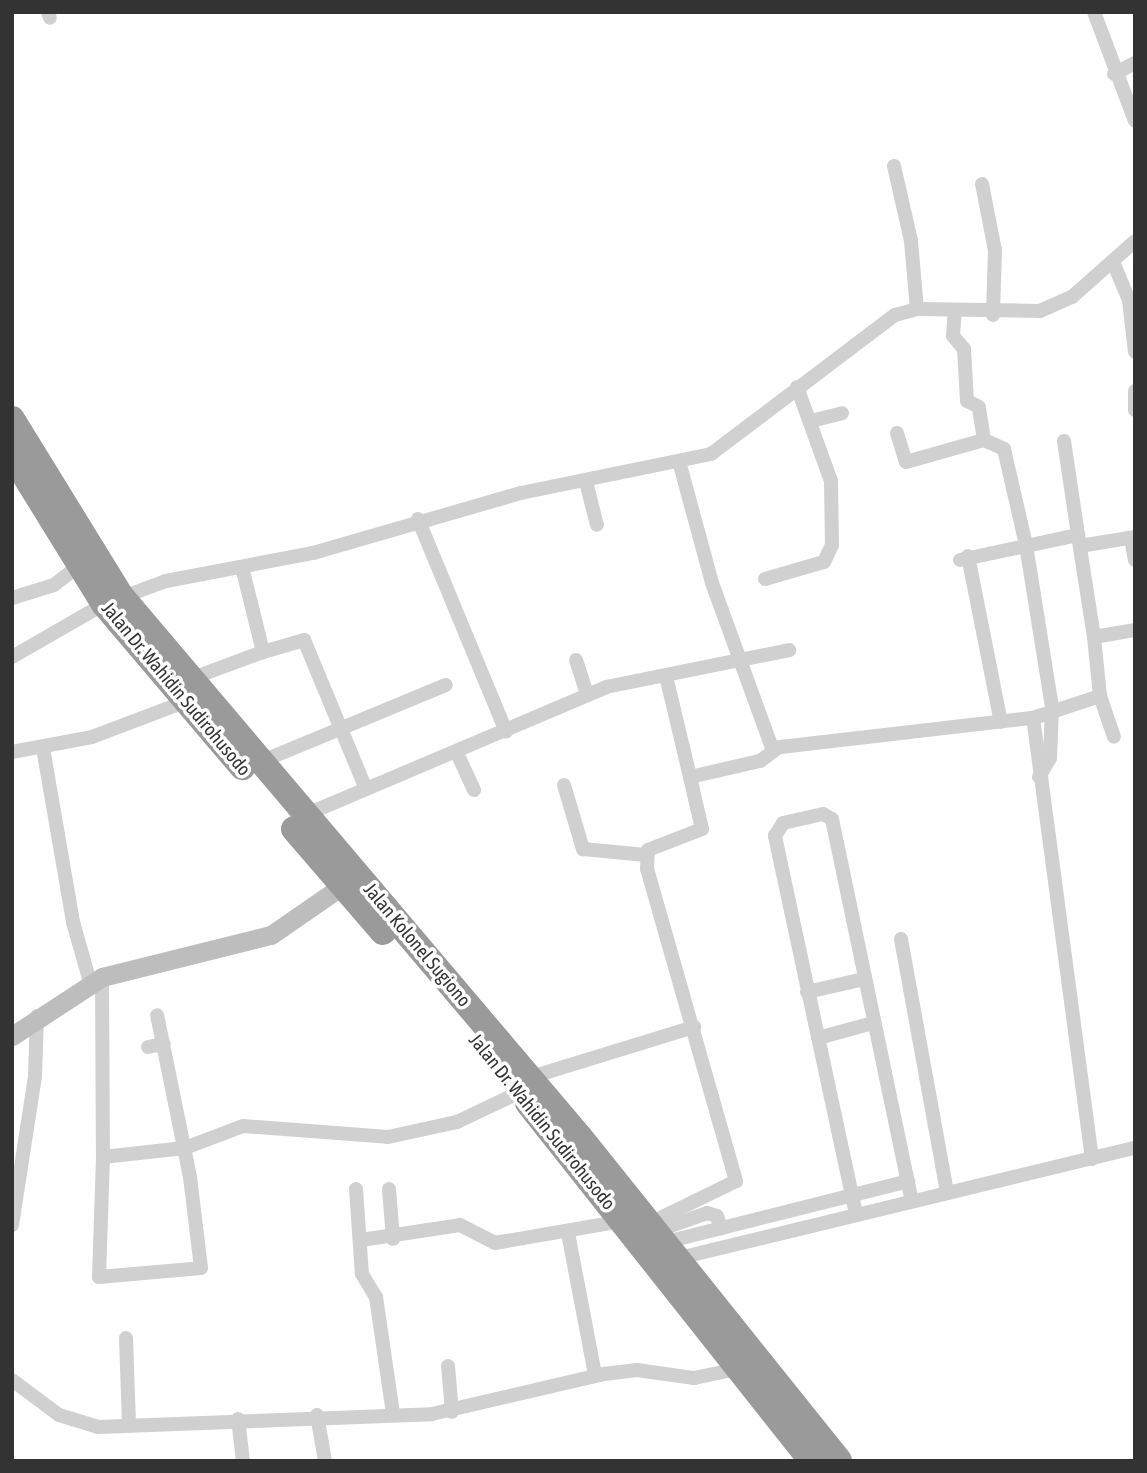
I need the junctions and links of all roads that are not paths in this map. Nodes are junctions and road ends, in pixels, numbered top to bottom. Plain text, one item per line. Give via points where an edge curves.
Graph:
1 (1094, 12) edge
2 (1135, 62) edge
3 (1114, 74) junction
4 (1135, 121) edge
5 (894, 166) dead end
6 (982, 184) dead end
7 (1135, 242) edge
8 (1113, 262) junction
9 (916, 309) junction
10 (955, 310) junction
11 (993, 315) junction
12 (1135, 352) edge
13 (797, 387) junction
14 (1135, 391) edge
15 (1135, 410) edge
16 (842, 413) dead end
17 (12, 419) edge
18 (811, 421) junction
19 (897, 433) dead end
20 (984, 440) junction
21 (1064, 441) dead end
22 (680, 465) junction
23 (16, 470) edge
24 (586, 482) junction
25 (418, 519) junction
26 (597, 525) dead end
27 (1133, 538) edge
28 (1079, 540) junction
29 (1026, 544) junction
30 (1135, 559) edge
31 (78, 566) junction
32 (242, 567) junction
33 (765, 579) dead end
34 (12, 598) edge
35 (113, 600) junction
36 (1135, 630) edge
37 (1094, 637) junction
38 (789, 650) dead end
39 (262, 652) junction
40 (12, 657) edge
41 (576, 660) dead end
42 (741, 663) junction
43 (666, 676) junction
44 (446, 685) dead end
45 (187, 690) junction
46 (587, 694) junction
47 (1100, 696) junction
48 (1052, 707) junction
49 (1033, 718) junction
50 (1001, 722) junction
51 (341, 725) junction
52 (506, 731) junction
53 (1114, 737) dead end
54 (43, 748) junction
55 (775, 750) junction
56 (456, 751) junction
57 (12, 752) edge
58 (260, 762) junction
59 (690, 777) junction
60 (1039, 777) junction
61 (564, 785) dead end
62 (366, 789) junction
63 (474, 790) dead end
64 (305, 815) junction
65 (646, 855) junction
66 (351, 880) junction
67 (901, 939) dead end
68 (864, 979) junction
69 (96, 980) junction
70 (807, 992) junction
71 (157, 1015) dead end
72 (37, 1016) junction
73 (873, 1023) junction
74 (694, 1027) junction
75 (12, 1036) edge
76 (818, 1038) junction
77 (164, 1044) junction
78 (148, 1047) dead end
79 (524, 1085) junction
80 (185, 1148) junction
81 (1135, 1148) edge
82 (103, 1157) junction
83 (1092, 1159) junction
84 (908, 1181) junction
85 (356, 1189) dead end
86 (389, 1189) dead end
87 (947, 1193) junction
88 (852, 1195) junction
89 (912, 1201) junction
90 (856, 1214) junction
91 (12, 1224) edge
92 (568, 1233) junction
93 (652, 1236) junction
94 (393, 1239) junction
95 (361, 1240) junction
96 (126, 1338) dead end
97 (749, 1365) junction
98 (449, 1366) dead end
99 (595, 1375) junction
100 (12, 1380) edge
101 (452, 1412) junction
102 (393, 1414) junction
103 (317, 1416) junction
104 (129, 1424) junction
105 (238, 1427) junction
106 (243, 1461) edge
107 (325, 1461) edge
108 (812, 1461) edge
109 (839, 1461) edge

1 - 3 street
2 - 3 street
3 - 4 street
5 - 9 street via 911,241
6 - 11 street via 995,250
7 - 8 street
8 - 11 street via 1055,306
8 - 12 street via 1129,300
9 - 10 street
9 - 13 street via 875,328
10 - 11 street
10 - 20 street via 953,336 964,349 967,401 979,407
13 - 18 street
13 - 22 street via 735,441
14 - 15 street
16 - 18 street
17 - 35 highway
18 - 33 street via 835,503 832,545 824,562
19 - 20 street via 906,462
20 - 29 street via 1004,449
21 - 28 street
22 - 24 street
22 - 42 street
23 - 31 highway, Jalan Dr. Wahidin Sudirohusodo
24 - 25 street
24 - 26 street
25 - 32 street via 313,553
25 - 52 street
27 - 28 street
27 - 30 street
28 - 29 street
28 - 37 street
29 - 48 street
29 - 50 street via 964,558
31 - 34 street via 54,585
31 - 35 highway, Jalan Dr. Wahidin Sudirohusodo
32 - 35 street
32 - 39 street
35 - 40 street
35 - 45 highway, Jalan Dr. Wahidin Sudirohusodo
36 - 37 street
37 - 47 street
38 - 42 street
39 - 45 street
39 - 51 street via 304,640
41 - 46 street
42 - 43 street
42 - 55 street
43 - 46 street
43 - 59 street
44 - 51 street
45 - 54 street
45 - 58 highway, Jalan Kolonel Sugiono
45 - 66 highway, Jalan Dr. Wahidin Sudirohusodo
46 - 52 street
47 - 48 street
47 - 53 street
48 - 49 street
48 - 60 street via 1050,758
49 - 50 street
49 - 60 street
50 - 55 street
51 - 58 street
51 - 62 street
52 - 56 street
54 - 57 street
54 - 69 street
55 - 59 street via 760,761
56 - 62 street
56 - 63 street
58 - 64 highway, Jalan Kolonel Sugiono
59 - 65 street via 702,829 651,846
60 - 83 street
61 - 65 street via 583,849
62 - 64 street
64 - 66 highway, Jalan Kolonel Sugiono
65 - 74 street
66 - 69 street via 271,935
66 - 79 highway, Jalan Dr. Wahidin Sudirohusodo
67 - 87 street
68 - 70 street
68 - 70 street via 832,818 823,814 783,823 775,836
68 - 73 street
69 - 72 street
69 - 82 street
70 - 76 street
71 - 77 street
72 - 75 street
72 - 91 street via 35,1077
73 - 76 street
73 - 84 street
74 - 79 street
74 - 93 street via 736,1184
76 - 88 street
77 - 78 street
77 - 80 street
79 - 80 street via 457,1122 388,1137 243,1126
79 - 93 highway, Jalan Dr. Wahidin Sudirohusodo
80 - 82 street
80 - 82 street via 202,1265 195,1271 99,1277
81 - 83 street
83 - 87 street
84 - 88 street
84 - 89 street
85 - 95 street
86 - 94 street
87 - 89 street
88 - 90 street
88 - 93 street via 721,1228 717,1216 707,1213
89 - 90 street
90 - 93 street
92 - 93 street
92 - 94 street via 492,1243 457,1225
92 - 99 street
93 - 97 highway, Jalan Dr. Wahidin Sudirohusodo
93 - 97 highway
94 - 95 street
95 - 102 street via 362,1274 376,1297
96 - 104 street
97 - 99 street via 694,1378 637,1370
97 - 108 highway, Jalan Dr. Wahidin Sudirohusodo
97 - 109 highway
98 - 101 street
99 - 101 street
100 - 104 street via 72,1422
101 - 102 street
102 - 103 street
103 - 105 street
103 - 107 street
104 - 105 street
105 - 106 street

